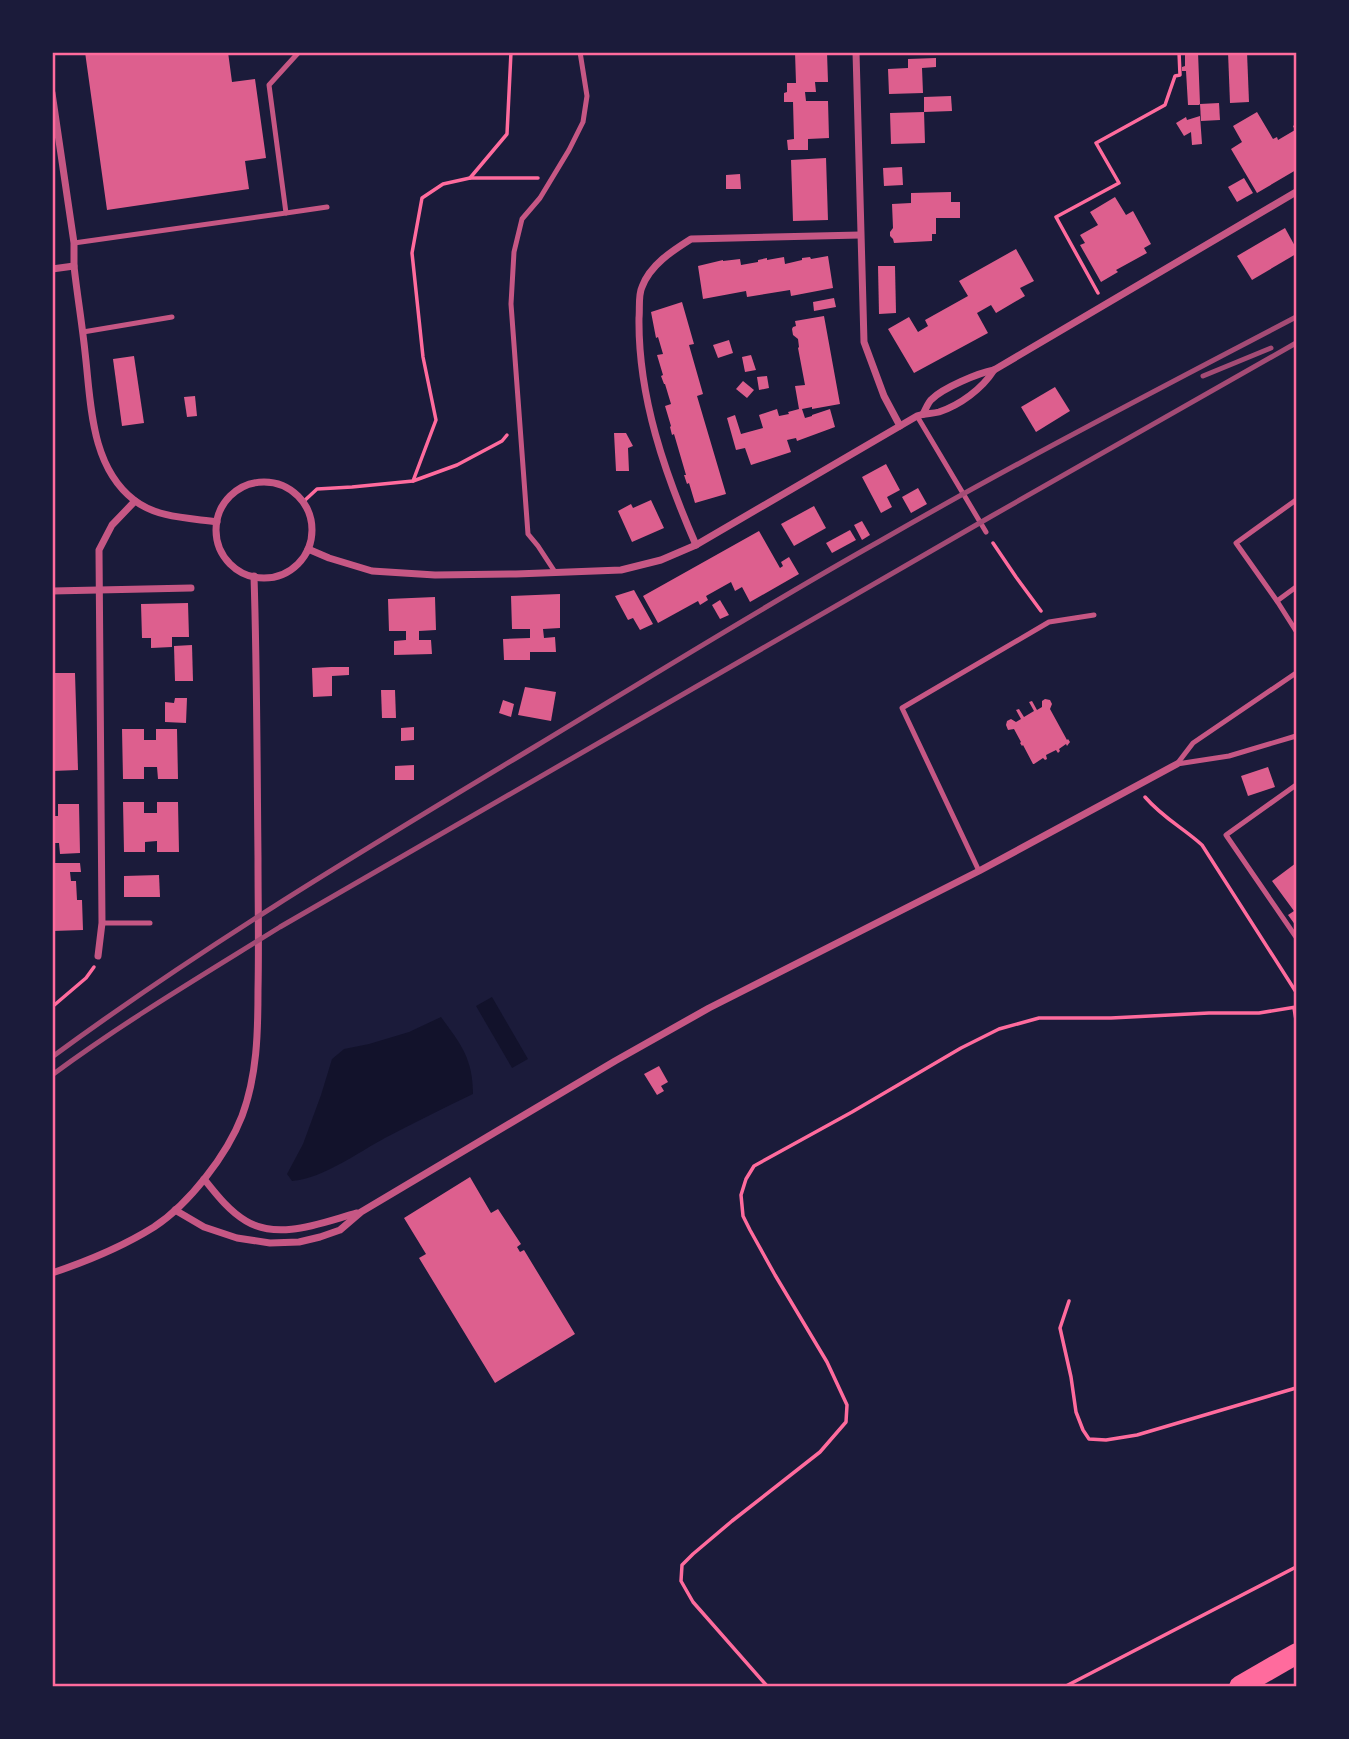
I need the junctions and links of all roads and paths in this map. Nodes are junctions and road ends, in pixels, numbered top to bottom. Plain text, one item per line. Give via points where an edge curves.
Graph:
1 (299, 52) edge
2 (511, 52) edge
3 (580, 52) edge
4 (856, 52) edge
5 (1179, 52) edge
6 (52, 93) edge
7 (470, 178) junction
8 (552, 178) junction
9 (1297, 192) edge
10 (327, 207) dead end
11 (286, 214) junction
12 (860, 235) junction
13 (74, 243) junction
14 (74, 266) junction
15 (52, 269) edge
16 (1093, 285) dead end
17 (172, 317) dead end
18 (83, 332) junction
19 (994, 370) junction
20 (920, 415) junction
21 (520, 421) junction
22 (900, 426) junction
23 (414, 481) junction
24 (1297, 500) edge
25 (135, 501) junction
26 (303, 502) junction
27 (217, 522) junction
28 (986, 532) joint
29 (696, 545) junction
30 (308, 549) junction
31 (555, 572) junction
32 (254, 576) junction
33 (1297, 587) edge
34 (191, 588) dead end
35 (99, 590) junction
36 (52, 591) edge
37 (1276, 601) junction
38 (1094, 615) dead end
39 (1049, 621) junction
40 (1297, 631) edge
41 (1297, 673) edge
42 (1297, 736) edge
43 (1177, 764) junction
44 (1297, 785) edge
45 (1136, 786) junction
46 (979, 870) junction
47 (102, 923) junction
48 (150, 923) dead end
49 (1297, 937) edge
50 (98, 956) joint
51 (1297, 992) edge
52 (52, 1007) edge
53 (1295, 1008) edge
54 (1297, 1020) edge
55 (204, 1179) junction
56 (175, 1210) junction
57 (361, 1212) junction
58 (52, 1273) edge
59 (1069, 1301) dead end
60 (1297, 1388) edge
61 (1297, 1567) edge
62 (1297, 1654) edge
63 (767, 1686) edge
64 (1066, 1686) edge
65 (1240, 1686) edge

1 - 11 lane via 270,85
2 - 7 path via 507,134
3 - 8 lane via 587,96 583,122
4 - 12 street
5 - 16 path via 1180,75 1175,76 1165,104 1096,143 1119,183 1056,217
6 - 13 street
7 - 8 path
7 - 23 path via 443,184 422,198 412,253 423,357 436,420
8 - 21 lane via 522,219 514,252 511,304
9 - 19 street
10 - 11 lane
11 - 13 lane
12 - 22 street via 864,342
12 - 29 street via 691,239 652,269 640,288 639,336 646,392 656,437
13 - 14 street
14 - 15 street
14 - 18 street
17 - 18 lane
18 - 25 street via 93,425 101,454 114,480
19 - 20 street via 981,372 931,399
19 - 20 street via 957,404
20 - 22 street
20 - 28 lane
21 - 23 path via 502,441
21 - 31 lane via 528,534
22 - 29 street
23 - 26 path via 317,489
24 - 37 lane via 1236,543
25 - 27 street via 173,517
25 - 35 street via 112,525 99,550
26 - 27 street via 284,486 259,482 227,499
26 - 30 street via 312,525
27 - 32 street via 224,557
28 - 39 path
29 - 31 street via 621,570
30 - 31 street via 372,571 435,575
30 - 32 street via 280,575
32 - 55 street via 257,1040 241,1117
33 - 37 lane
34 - 35 street
35 - 36 street
35 - 47 street
37 - 40 lane
38 - 39 lane
39 - 46 lane via 901,708
41 - 43 lane via 1193,743
42 - 43 lane via 1229,756
43 - 45 street
44 - 49 lane via 1227,835
45 - 46 street
45 - 51 path via 1156,810 1202,845
46 - 57 street via 697,1015
47 - 48 lane
47 - 50 street
50 - 52 path via 86,978
53 - 54 path
53 - 63 path via 1259,1013 1039,1018 999,1029 754,1166 741,1195 743,1216 847,1405 846,1422 820,1452 682,1565 681,1581 693,1602
55 - 56 street
55 - 57 street via 246,1222 264,1228 310,1227
56 - 57 street via 204,1227 270,1243 320,1237 340,1230
56 - 58 street via 110,1251
59 - 60 path via 1060,1328 1076,1412 1089,1438 1137,1435
61 - 64 path
62 - 65 highway

